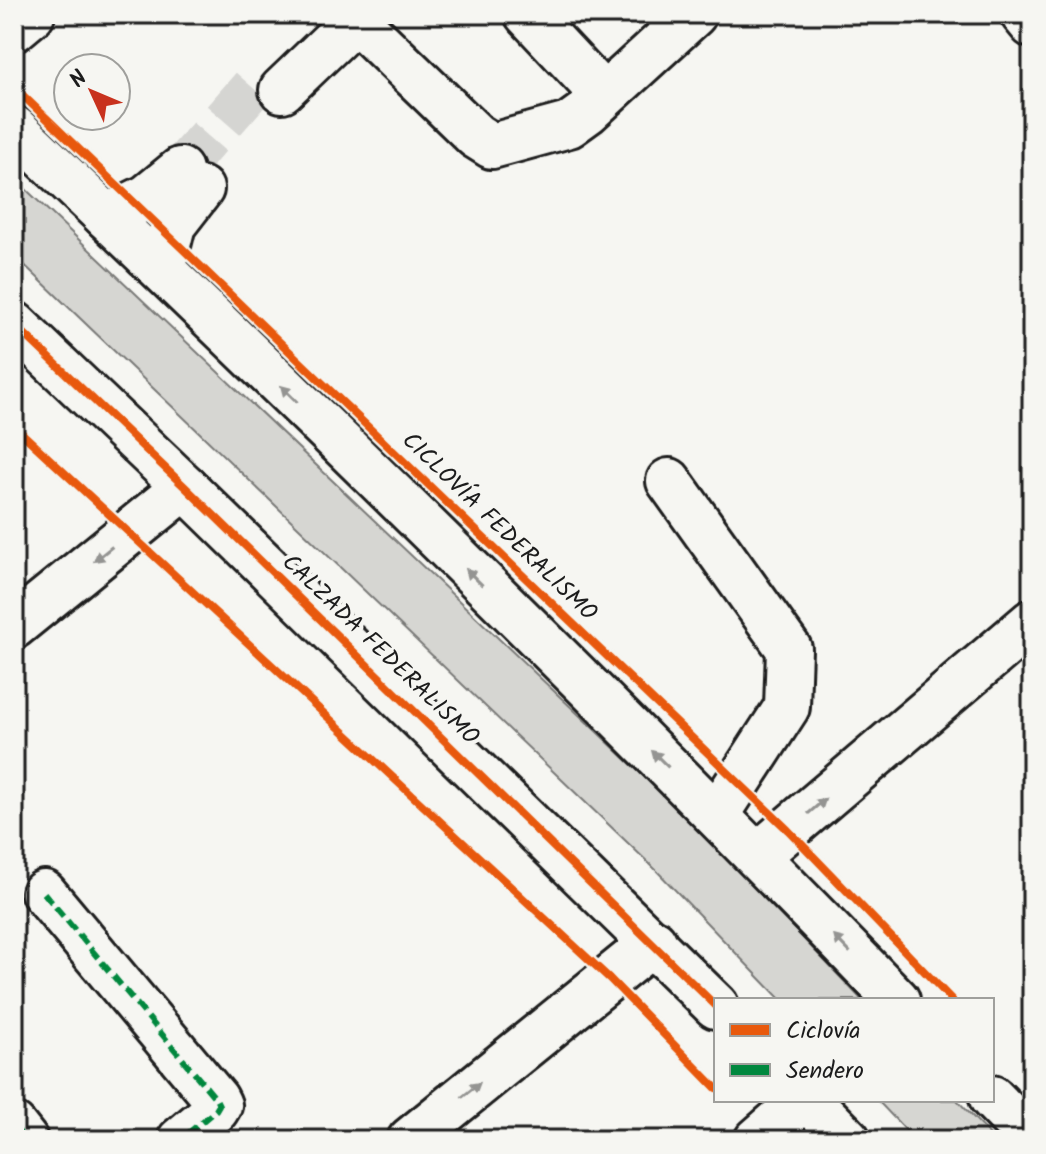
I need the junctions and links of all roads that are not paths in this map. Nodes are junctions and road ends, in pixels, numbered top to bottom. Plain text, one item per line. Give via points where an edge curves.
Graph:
1 (32, 14) edge
2 (527, 14) edge
3 (694, 14) edge
4 (1023, 14) edge
5 (343, 16) edge
6 (1032, 25) edge
7 (14, 29) edge
8 (273, 82) tunnel mouth
9 (603, 95) junction
10 (14, 128) edge
11 (107, 217) junction
12 (162, 269) junction
13 (14, 324) edge
14 (669, 481) dead end
15 (185, 487) junction
16 (1032, 622) edge
17 (14, 626) edge
18 (717, 815) junction
19 (757, 856) junction
20 (44, 893) dead end
21 (654, 942) junction
22 (895, 998) edge
23 (714, 1004) edge
24 (994, 1100) edge
25 (804, 1102) edge
26 (808, 1102) edge
27 (14, 1126) edge
28 (1032, 1139) edge
29 (25, 1140) edge
30 (180, 1140) edge
31 (410, 1140) edge
32 (757, 1140) edge
33 (848, 1140) edge

1 - 7 main road
2 - 9 main road
3 - 9 main road
4 - 6 main road
5 - 8 main road
5 - 9 main road via 492,146 569,125
10 - 11 main road
11 - 12 main road
11 - 12 main road via 191,180
18 -> 12 main road
13 - 15 main road, CALZADA FEDERALISMO
14 - 18 main road via 789,649 787,707
15 -> 17 main road
15 - 21 main road, CALZADA FEDERALISMO
19 -> 16 main road
18 - 19 main road
22 -> 19 main road
20 - 30 main road via 219,1105
21 - 23 main road, CALZADA FEDERALISMO
31 -> 21 main road
24 - 28 main road
25 - 32 main road
26 - 33 main road
27 - 29 main road

